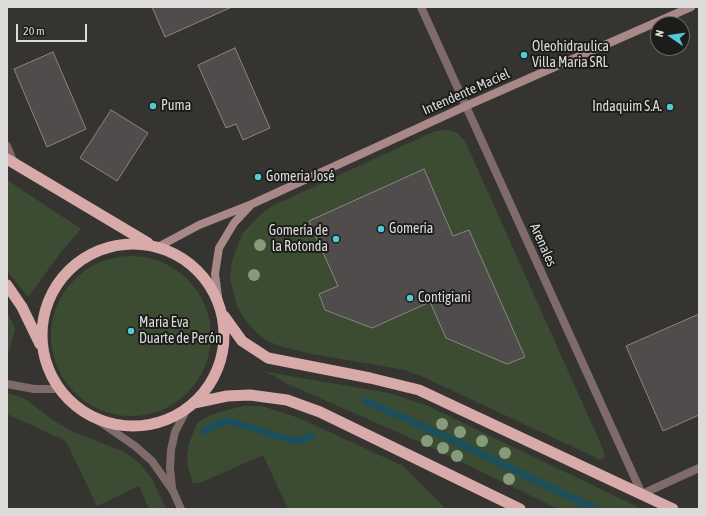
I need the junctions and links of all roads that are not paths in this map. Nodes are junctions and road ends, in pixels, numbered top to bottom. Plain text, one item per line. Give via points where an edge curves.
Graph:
1 (421, 7) edge
2 (691, 7) edge
3 (466, 106) junction
4 (7, 146) edge
5 (11, 161) edge
6 (252, 204) junction
7 (155, 246) junction
8 (7, 285) edge
9 (220, 307) junction
10 (43, 349) junction
11 (7, 384) edge
12 (60, 389) junction
13 (191, 405) junction
14 (92, 417) junction
15 (699, 468) edge
16 (173, 491) junction
17 (642, 494) junction
18 (181, 509) edge
19 (520, 509) edge
20 (673, 509) edge

1 - 3 street, Arenales
2 - 3 main road, Intendente Maciel
3 - 6 main road, Intendente Maciel
3 - 17 street, Arenales
4 - 5 street
5 - 7 highway
6 - 7 main road, Intendente Maciel
6 - 9 main road, Intendente Maciel via 234,223 220,248 215,274
7 - 9 highway via 175,253 202,274 212,288
7 - 10 highway via 125,244 104,248 90,254 70,269 55,287 48,302 44,317
8 - 10 highway via 22,307
9 - 13 highway via 224,338 218,367 212,380
9 - 17 highway via 231,328 242,341 268,358 418,390
10 - 12 highway via 52,377
11 - 12 street via 34,389
12 - 14 highway via 69,400
13 - 14 highway via 163,421 134,426
13 - 16 street via 175,432 171,450
13 - 19 highway via 227,396 250,395 287,400 320,412
14 - 16 street via 144,452
15 - 17 street
16 - 18 street
17 - 20 highway

